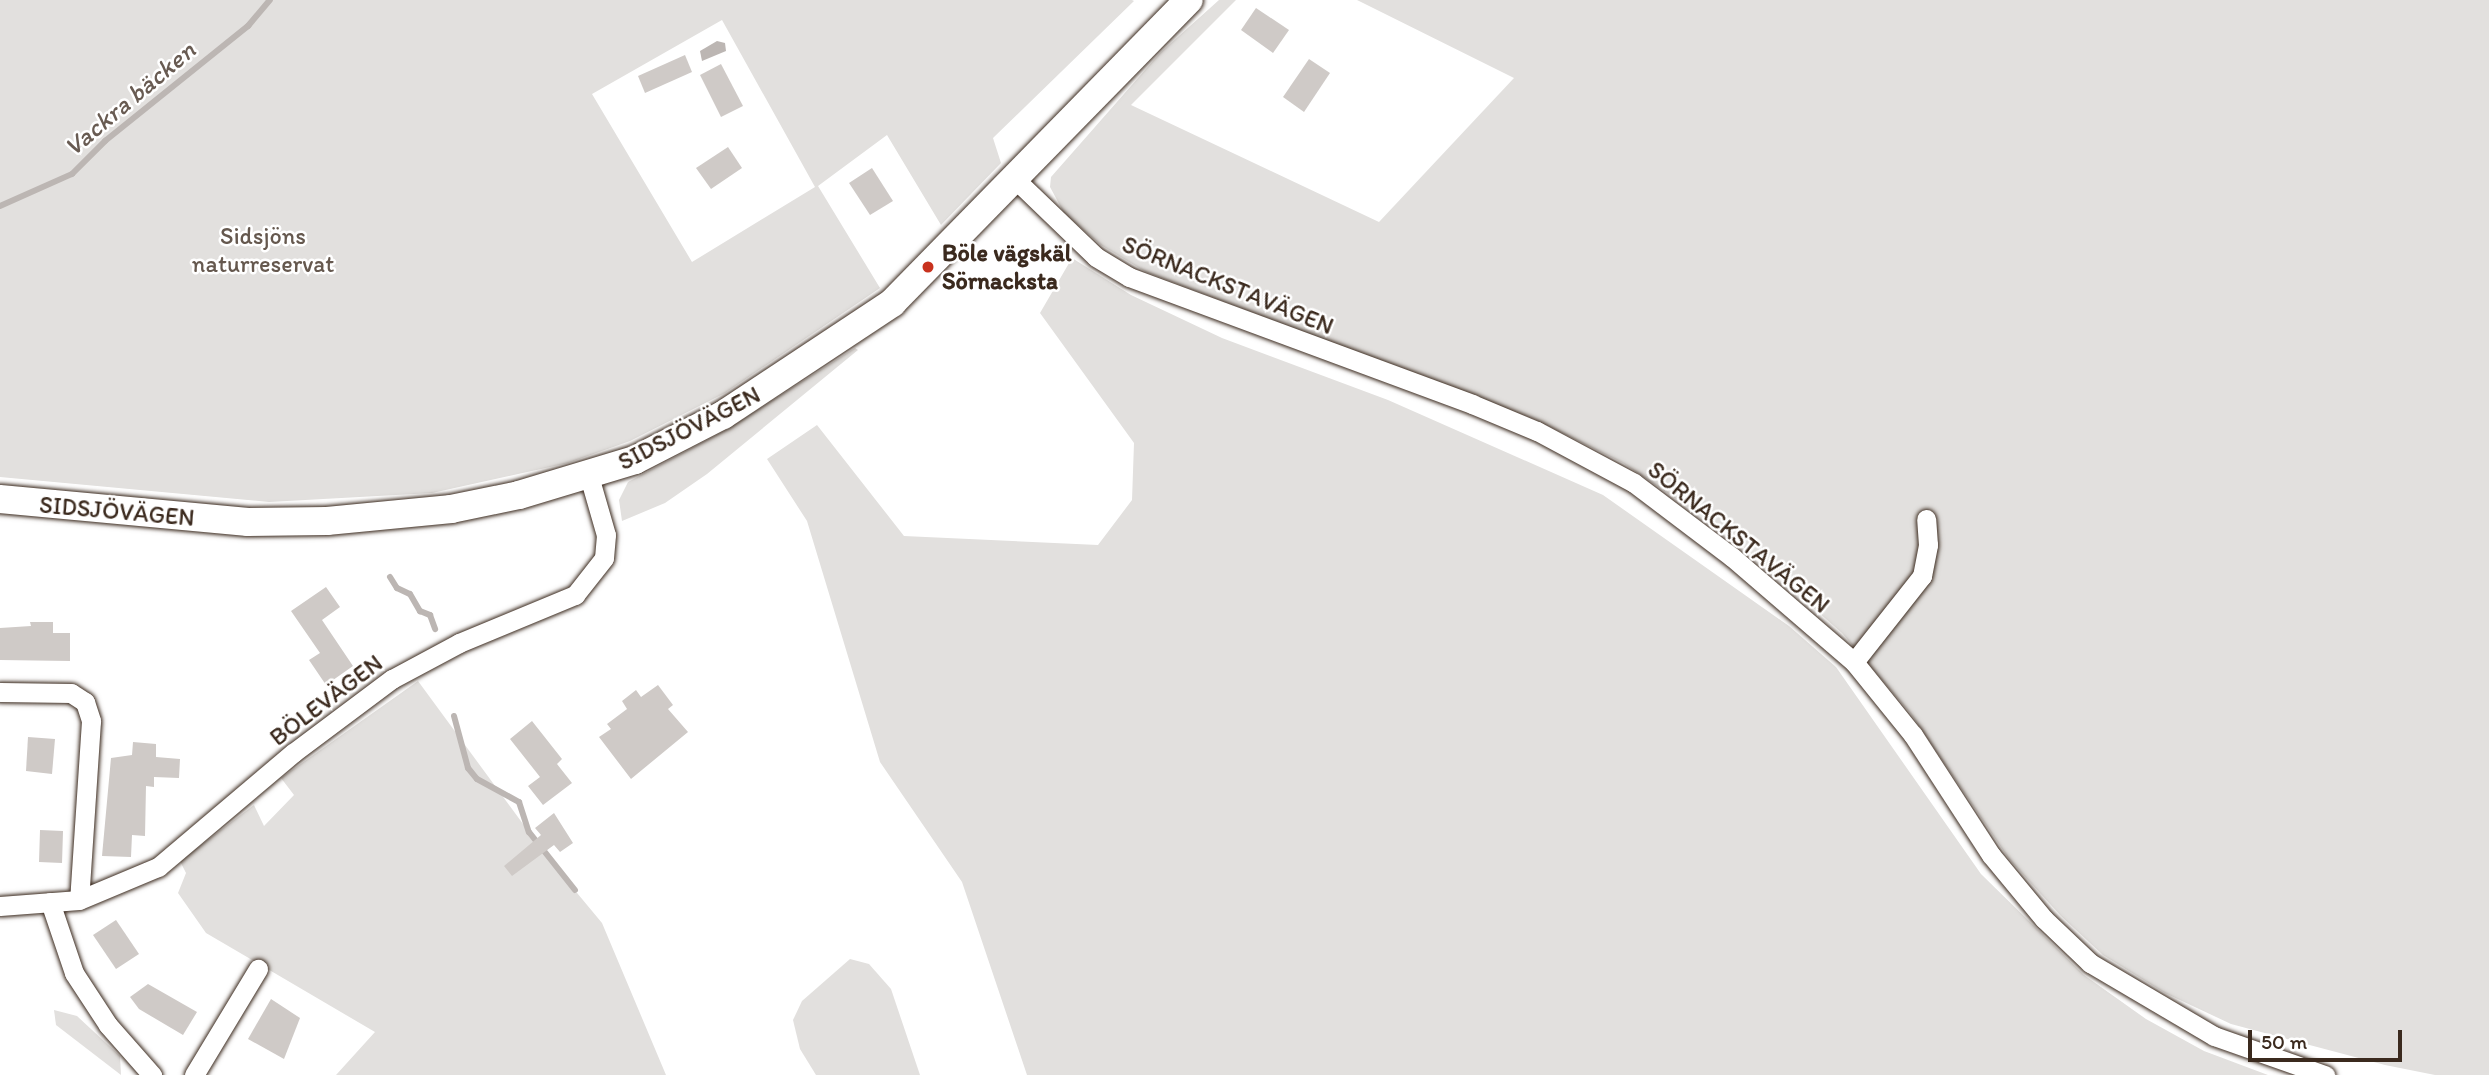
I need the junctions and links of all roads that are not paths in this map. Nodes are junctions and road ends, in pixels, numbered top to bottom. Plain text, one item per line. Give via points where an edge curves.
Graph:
1 (1189, 0) edge
2 (1015, 179) junction
3 (589, 476) junction
4 (0, 499) edge
5 (1926, 519) dead end
6 (1854, 662) junction
7 (0, 692) edge
8 (79, 900) junction
9 (51, 902) junction
10 (0, 906) edge
11 (258, 968) dead end
12 (152, 1075) edge
13 (194, 1075) edge
14 (2324, 1075) edge

1 - 2 main road, SIDSJÖVÄGEN
2 - 3 main road, SIDSJÖVÄGEN via 892,303 723,415 635,460
2 - 6 street, SÖRNACKSTAVÄGEN via 1096,257 1129,277 1472,404 1537,431 1634,482 1732,557
3 - 4 main road, SIDSJÖVÄGEN via 451,509 327,521 248,522
3 - 8 street, BÖLEVÄGEN via 606,535 604,558 575,595 459,643 392,679 293,753 158,867
5 - 6 street via 1928,545 1922,576
6 - 14 street, SÖRNACKSTAVÄGEN via 1913,735 1991,855 2044,919 2091,963 2214,1036
7 - 8 street via 71,693 85,702 91,720
8 - 9 street, BÖLEVÄGEN
9 - 10 street, BÖLEVÄGEN
9 - 12 street via 74,973 108,1025
11 - 13 street

